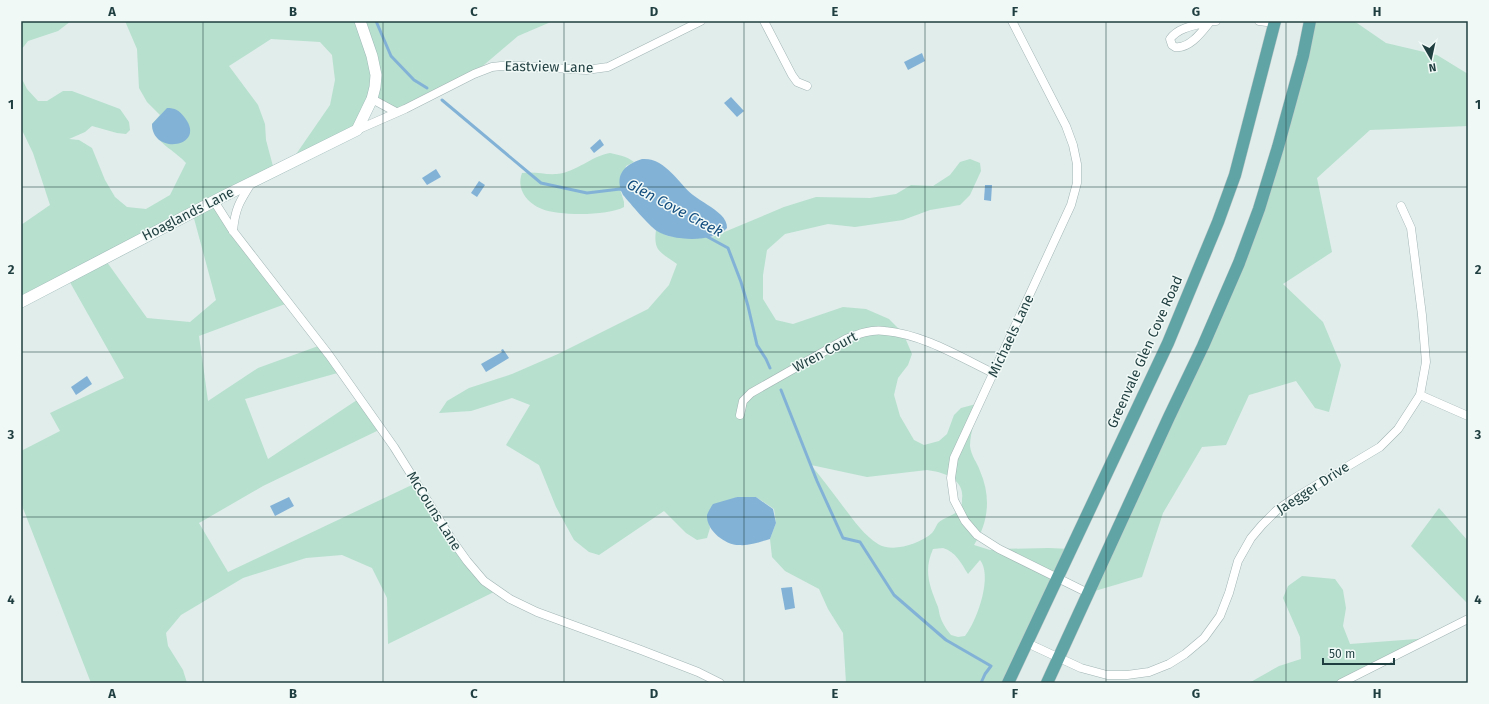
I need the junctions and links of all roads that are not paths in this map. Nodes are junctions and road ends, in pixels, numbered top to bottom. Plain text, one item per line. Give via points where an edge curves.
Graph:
1 (360, 21) edge
2 (701, 21) edge
3 (764, 21) edge
4 (1012, 21) edge
5 (1259, 21) edge
6 (1310, 21) edge
7 (1274, 22) edge
8 (807, 86) dead end
9 (372, 99) junction
10 (396, 112) junction
11 (357, 130) junction
12 (253, 181) junction
13 (214, 201) junction
14 (1401, 206) dead end
15 (233, 231) junction
16 (21, 302) edge
17 (994, 373) junction
18 (1420, 396) junction
19 (740, 415) dead end
20 (1468, 416) edge
21 (1057, 577) junction
22 (1088, 593) junction
23 (1468, 619) edge
24 (1027, 643) junction
25 (1059, 658) junction
26 (720, 683) edge
27 (1008, 683) edge
28 (1047, 683) edge
29 (1341, 683) edge

1 - 9 street via 374,69 375,87
2 - 10 street, Eastview Lane via 608,67 586,70 492,67
3 - 8 street via 792,75 797,82
4 - 17 street, Michaels Lane via 1066,126 1077,164 1077,183 1071,205
5 - 7 street
6 - 22 main road via 1278,147 1239,263
7 - 21 main road, Greenvale Glen Cove Road via 1235,175 1218,222 1168,343
9 - 10 street
9 - 11 street
10 - 11 street, Eastview Lane
11 - 12 street, Hoaglands Lane
12 - 13 street, Hoaglands Lane
12 - 15 street via 235,214
13 - 15 street, McCouns Lane
13 - 16 street, Hoaglands Lane
14 - 18 street, Jaegger Drive via 1411,228 1422,315 1426,362
15 - 26 street, McCouns Lane via 329,354 394,448 467,562 484,581 510,599 537,612 698,672
17 - 19 street, Wren Court via 903,333 883,330 862,332 751,393 743,401
17 - 21 street, Michaels Lane via 954,458 951,478 954,500 965,521 977,535 999,549
18 - 20 street
18 - 25 street, Jaegger Drive via 1398,430 1380,447 1293,499 1262,525 1238,561 1220,616 1204,638 1185,654 1149,672 1127,675 1094,673
21 - 22 street, Michaels Lane
21 - 24 main road, Greenvale Glen Cove Road
22 - 25 main road
23 - 29 street
24 - 25 street, Jaegger Drive
24 - 27 main road, Greenvale Glen Cove Road
25 - 28 main road

